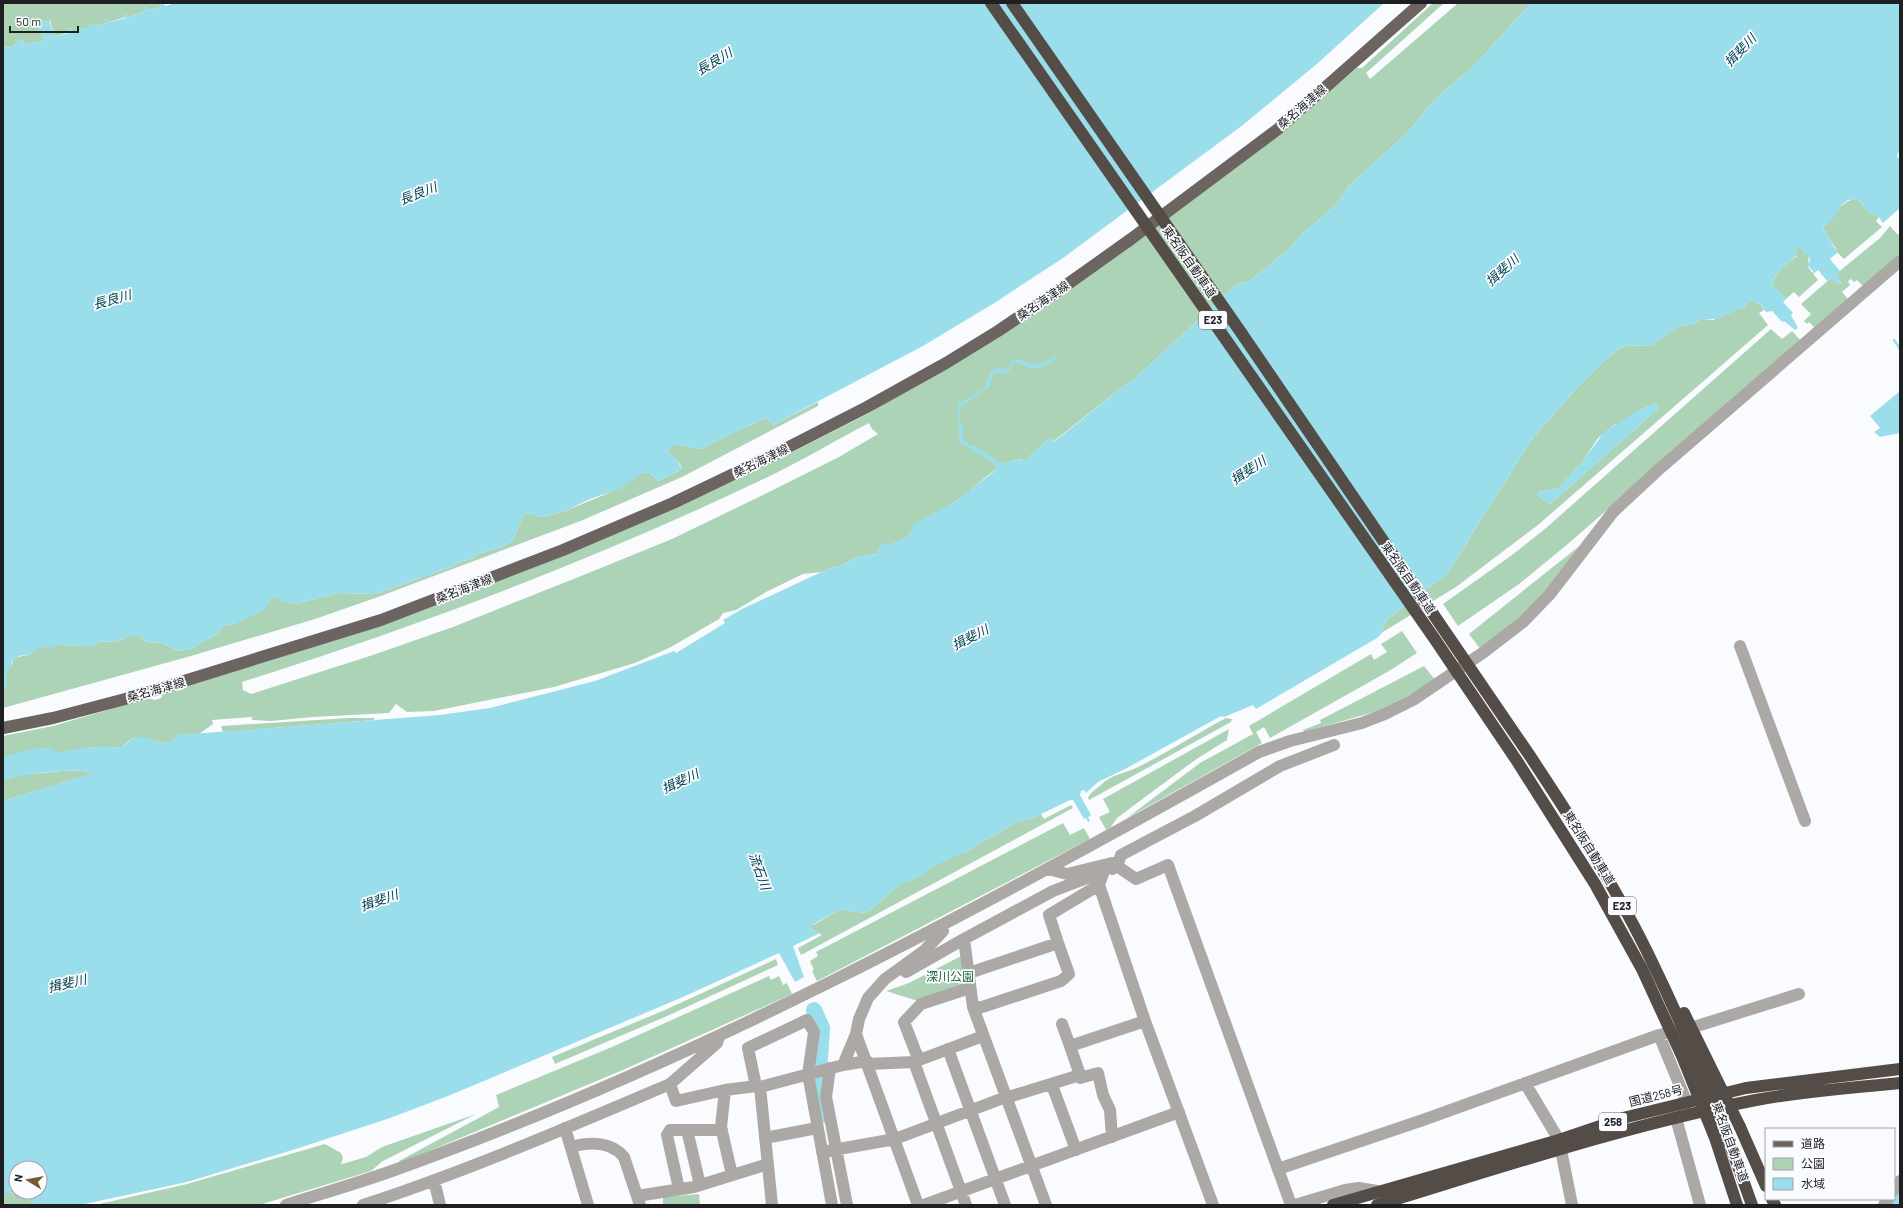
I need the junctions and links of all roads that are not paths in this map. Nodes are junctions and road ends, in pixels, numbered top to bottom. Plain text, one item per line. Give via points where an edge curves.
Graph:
1 (991, 3) edge
2 (1012, 3) edge
3 (1421, 3) edge
4 (1900, 261) edge
5 (1740, 646) dead end
6 (3, 728) edge
7 (1334, 745) dead end
8 (1806, 821) dead end
9 (1117, 866) junction
10 (1048, 869) junction
11 (1101, 880) junction
12 (943, 925) junction
13 (964, 939) junction
14 (1058, 943) junction
15 (1653, 963) junction
16 (969, 973) junction
17 (880, 985) junction
18 (970, 988) junction
19 (1799, 994) dead end
20 (973, 1007) junction
21 (1145, 1021) junction
22 (1062, 1024) dead end
23 (856, 1034) junction
24 (1659, 1035) junction
25 (720, 1036) junction
26 (983, 1036) junction
27 (1070, 1046) junction
28 (948, 1049) junction
29 (917, 1061) junction
30 (868, 1062) junction
31 (843, 1065) junction
32 (827, 1069) junction
33 (1900, 1069) edge
34 (809, 1074) junction
35 (1080, 1075) junction
36 (1900, 1083) edge
37 (670, 1084) junction
38 (1524, 1084) junction
39 (1052, 1085) junction
40 (758, 1086) junction
41 (725, 1090) junction
42 (1009, 1096) junction
43 (1687, 1102) junction
44 (970, 1111) junction
45 (1179, 1112) junction
46 (1676, 1118) junction
47 (936, 1123) junction
48 (565, 1128) junction
49 (817, 1128) junction
50 (687, 1130) junction
51 (722, 1130) junction
52 (1112, 1137) junction
53 (765, 1138) junction
54 (895, 1139) junction
55 (1560, 1144) junction
56 (571, 1147) junction
57 (1076, 1150) junction
58 (829, 1151) junction
59 (768, 1164) junction
60 (1032, 1166) junction
61 (1278, 1169) junction
62 (732, 1175) junction
63 (995, 1179) junction
64 (434, 1180) junction
65 (1765, 1184) edge
66 (700, 1185) junction
67 (679, 1189) junction
68 (1377, 1191) junction
69 (961, 1192) junction
70 (639, 1200) edge
71 (389, 1201) edge
72 (286, 1205) edge
73 (363, 1205) edge
74 (440, 1205) edge
75 (588, 1205) edge
76 (772, 1205) edge
77 (832, 1205) edge
78 (847, 1205) edge
79 (918, 1205) edge
80 (924, 1205) edge
81 (966, 1205) edge
82 (1004, 1205) edge
83 (1046, 1205) edge
84 (1213, 1205) edge
85 (1291, 1205) edge
86 (1295, 1205) edge
87 (1333, 1205) edge
88 (1377, 1205) edge
89 (1572, 1205) edge
90 (1700, 1205) edge
91 (1737, 1205) edge
92 (1752, 1205) edge

1 - 91 highway, 東名阪自動車道 / E23, bridge via 1434,638 1562,830 1642,969 1682,1056 1712,1131
2 - 15 highway, 東名阪自動車道 / E23, bridge via 1240,330 1528,753 1607,878
3 - 6 main road, 桑名海津線 via 1278,129 1131,239 998,332 867,407 673,504 563,550 381,620 129,698
4 - 10 street via 1704,430 1614,512 1550,594 1523,622 1484,652 1418,697 1385,714 1362,723 1263,750
5 - 8 street
7 - 9 street via 1280,766 1195,816 1121,855
9 - 10 street via 1112,864 1067,874
9 - 11 street
9 - 61 street via 1136,879 1168,865
10 - 12 street
11 - 13 street via 1095,875 1052,891
11 - 14 street via 1049,915
11 - 21 street
12 - 17 street via 943,931 925,950
12 - 25 street
13 - 16 street
13 - 17 street
14 - 16 street
14 - 20 street via 1068,974 1061,980 982,1007
15 - 65 highway, bridge via 1670,985
15 - 92 highway, 東名阪自動車道 / E23, bridge via 1693,1051
16 - 18 street
17 - 23 street via 868,998
18 - 20 street
18 - 29 street via 921,1004 904,1022
19 - 24 street via 1697,1026
20 - 26 street
21 - 27 street
21 - 45 street
22 - 27 street
23 - 30 street
23 - 31 street
24 - 38 street
24 - 43 street
25 - 37 street via 717,1043
25 - 72 street via 517,1124 388,1173
26 - 28 street
26 - 42 street
27 - 35 street
28 - 29 street
28 - 44 street
29 - 30 street
29 - 47 street
30 - 31 street
30 - 54 street
31 - 32 street
32 - 34 street
32 - 58 street
33 - 43 highway, 国道258号 / 258 via 1746,1088
34 - 40 street
34 - 40 street via 814,1032 807,1020 748,1048
34 - 49 street
35 - 39 street
35 - 52 street via 1080,1078 1098,1073 1103,1095 1110,1110
36 - 46 highway, 国道258号 / 258 via 1757,1100
37 - 41 street via 676,1101
37 - 48 street
38 - 55 street
38 - 61 street
39 - 42 street
39 - 57 street
40 - 41 street
40 - 53 street
41 - 51 street
42 - 44 street
42 - 60 street
43 - 55 highway, 国道258号 / 258 via 1627,1117
44 - 47 street
44 - 63 street
45 - 52 street
45 - 84 street
46 - 55 highway, 国道258号 / 258
46 - 90 street
47 - 54 street
47 - 69 street
48 - 56 street
48 - 64 street
49 - 53 street
49 - 58 street
50 - 51 street
50 - 66 street
50 - 67 street via 670,1130 667,1135
51 - 62 street
52 - 57 street
53 - 59 street
54 - 58 street
54 - 79 street
55 - 68 highway, 国道258号 / 258
55 - 88 highway, 国道258号 / 258 via 1518,1163
55 - 89 street
56 - 70 street via 586,1143 616,1148 624,1157
56 - 75 street
57 - 60 street
58 - 77 street
58 - 78 street
59 - 62 street
59 - 76 street
60 - 63 street
60 - 83 street
61 - 85 street
62 - 66 street
63 - 69 street
63 - 82 street
64 - 71 street
64 - 74 street
66 - 67 street
67 - 70 street
68 - 86 street via 1359,1188 1345,1190
68 - 87 highway, 国道258号 / 258
69 - 80 street
69 - 81 street
71 - 73 street

